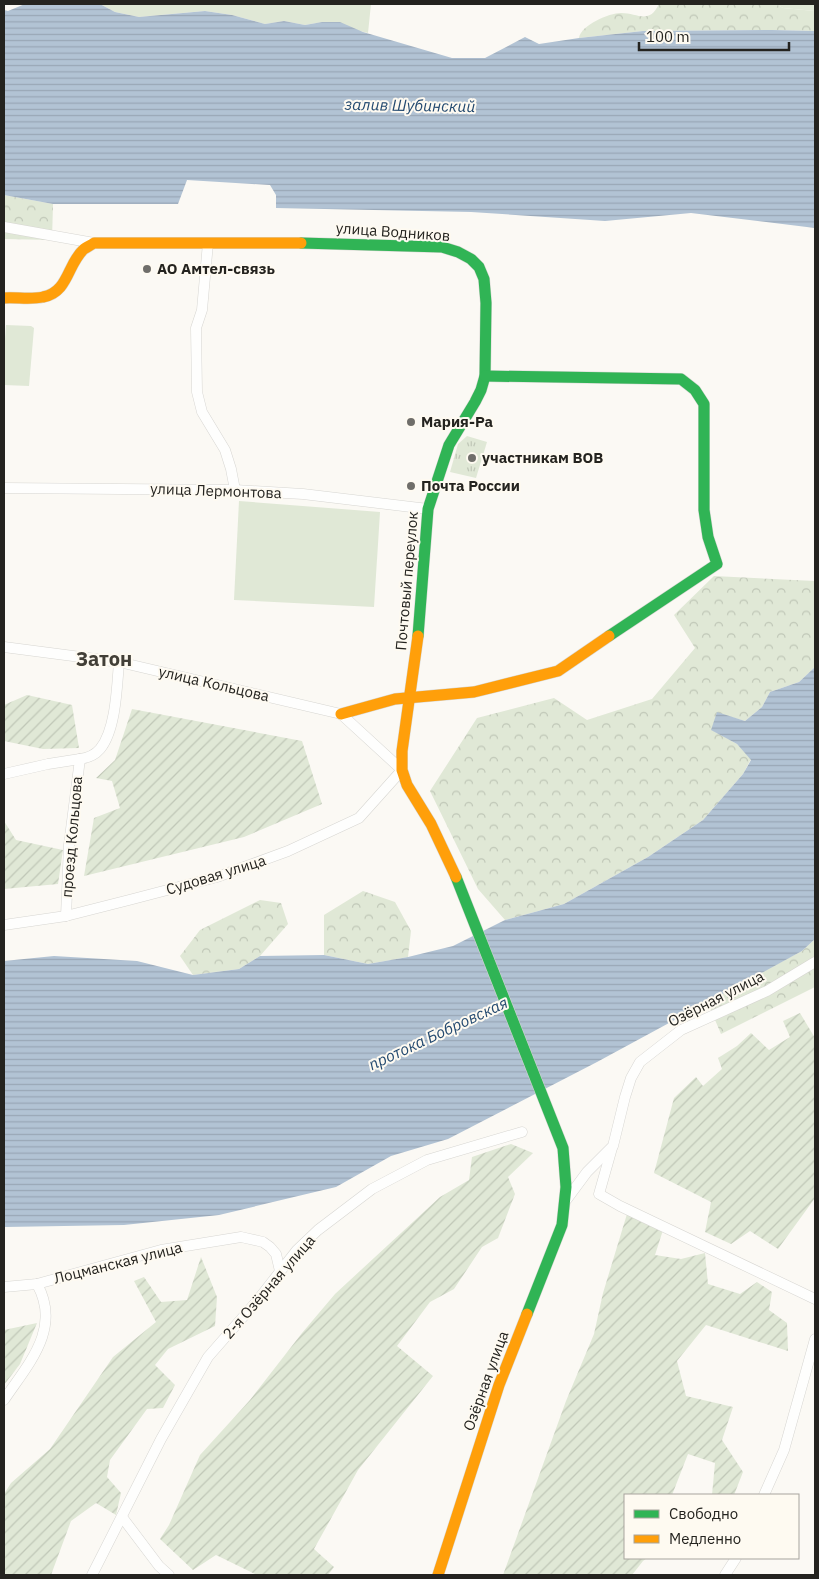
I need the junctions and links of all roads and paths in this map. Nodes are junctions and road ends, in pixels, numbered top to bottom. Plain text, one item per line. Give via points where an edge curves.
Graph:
1 (4, 227) edge
2 (94, 243) junction
3 (208, 243) junction
4 (4, 298) edge
5 (485, 376) junction
6 (4, 488) edge
7 (235, 490) junction
8 (428, 509) junction
9 (4, 647) edge
10 (119, 662) junction
11 (411, 696) junction
12 (341, 714) junction
13 (80, 759) junction
14 (402, 770) junction
15 (4, 774) edge
16 (66, 916) junction
17 (4, 925) edge
18 (815, 962) edge
19 (522, 1132) dead end
20 (613, 1146) junction
21 (567, 1199) junction
22 (280, 1272) junction
23 (37, 1284) junction
24 (4, 1286) edge
25 (815, 1299) edge
26 (815, 1339) edge
27 (4, 1400) edge
28 (764, 1494) edge
29 (122, 1517) junction
30 (735, 1559) edge
31 (92, 1575) edge
32 (169, 1575) edge
33 (438, 1575) edge
34 (724, 1575) edge

1 - 2 street
2 - 3 street, улица Водников
2 - 4 street via 84,249 64,286 54,294
3 - 5 street, улица Водников via 442,247 458,252 479,267 484,279
3 - 7 street via 202,310 196,328 197,392 202,412 225,450
5 - 8 street, Почтовый переулок via 475,402 449,445
5 - 11 street via 681,379 690,383 704,404 704,510 717,564 558,671 474,692
6 - 7 street, улица Лермонтова
7 - 8 street, улица Лермонтова via 302,494
8 - 11 street, Почтовый переулок
9 - 10 street, улица Кольцова
10 - 12 street, улица Кольцова
10 - 13 street, проезд Кольцова via 114,714 108,734 101,749 88,758
11 - 12 street
11 - 14 street, Почтовый переулок
12 - 14 street, улица Кольцова
13 - 15 street, проезд Кольцова
13 - 16 street, проезд Кольцова via 69,845
14 - 16 street, Судовая улица via 359,818 288,851 218,877
14 - 21 street, Озёрная улица via 407,785 450,861 563,1148
16 - 17 street, Судовая улица
18 - 20 street, Озёрная улица via 767,991 681,1030 640,1062 631,1078
19 - 22 street, 2-я Озёрная улица via 427,1160 372,1189 318,1230
20 - 21 street, Озёрная улица via 587,1172
20 - 25 street via 599,1194
21 - 33 street, Озёрная улица via 562,1225 499,1385
22 - 23 street, Лоцманская улица via 276,1254 270,1246 241,1237 161,1250
22 - 29 street, 2-я Озёрная улица via 208,1357 160,1438
23 - 24 street
23 - 27 street, Лоцманская улица via 47,1314 45,1331 35,1354
26 - 28 street via 784,1450
29 - 31 street, 2-я Озёрная улица
29 - 32 street
30 - 34 street

